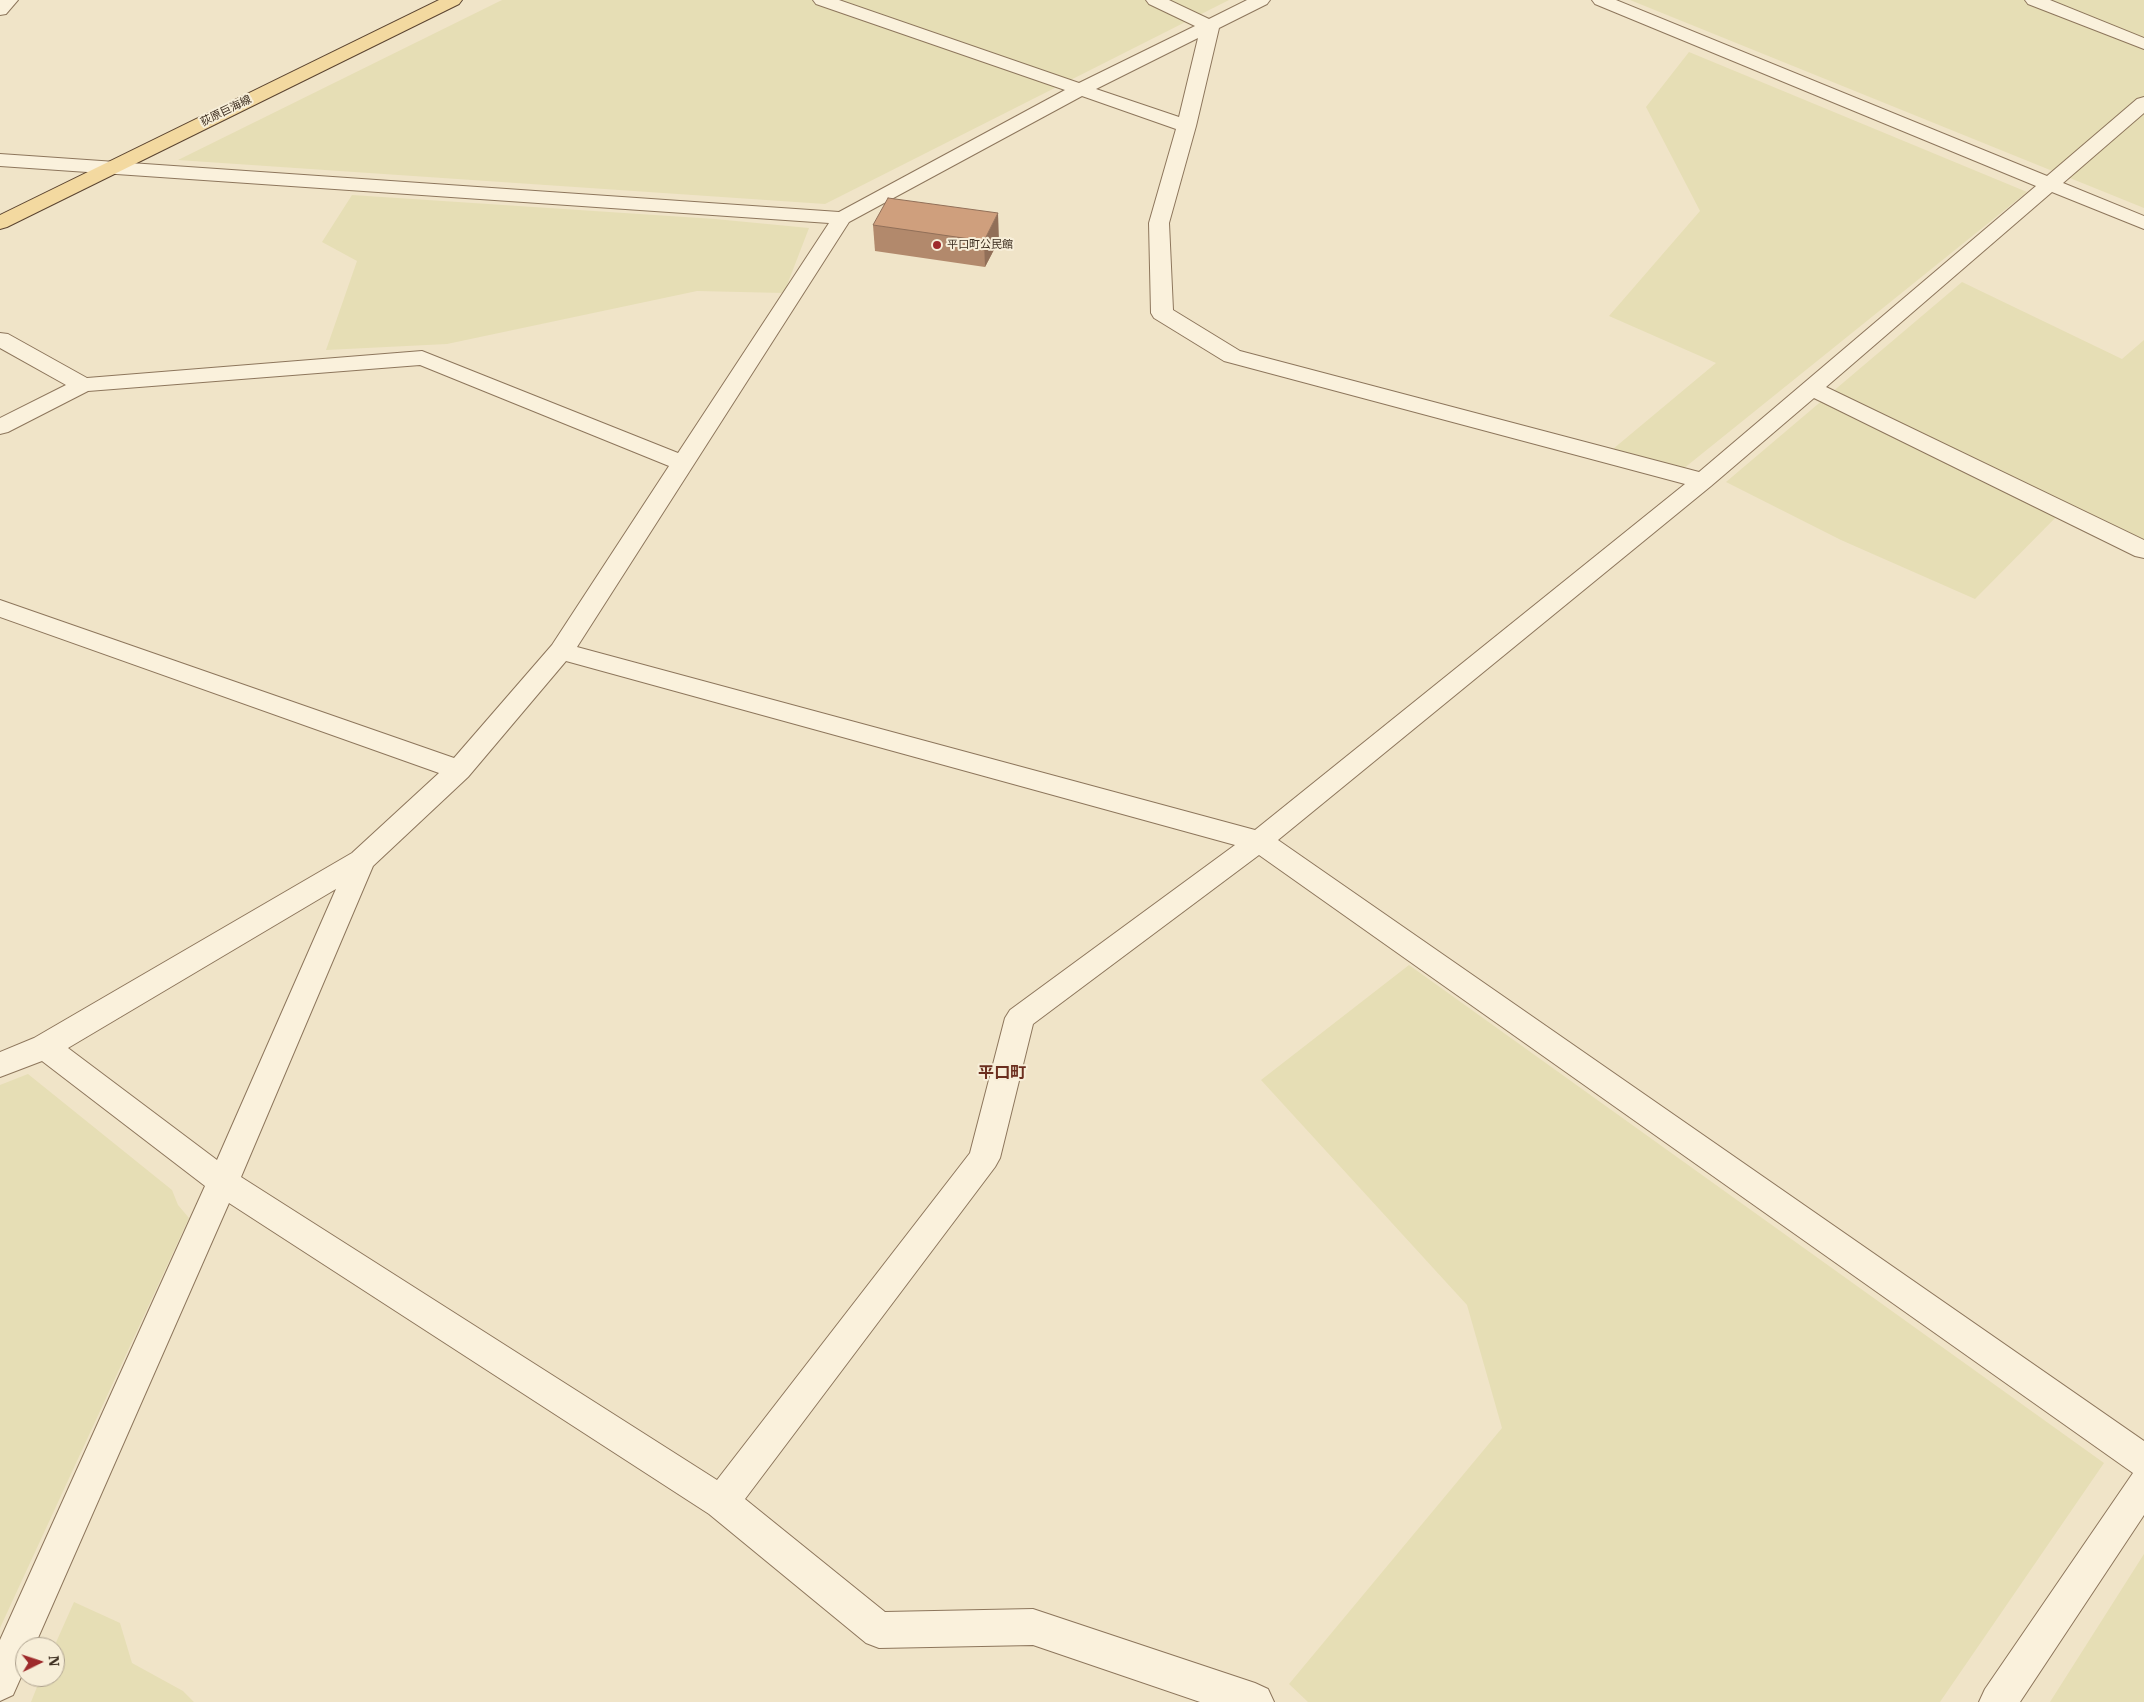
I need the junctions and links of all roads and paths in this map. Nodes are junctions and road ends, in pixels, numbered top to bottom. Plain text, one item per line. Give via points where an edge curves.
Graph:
1 (9, 0) edge
2 (453, 0) edge
3 (822, 0) edge
4 (1155, 0) edge
5 (1261, 0) edge
6 (1601, 0) edge
7 (2034, 0) edge
8 (0, 10) edge
9 (1210, 26) junction
10 (2144, 44) edge
11 (1079, 90) junction
12 (2144, 103) edge
13 (1186, 126) junction
14 (0, 160) edge
15 (110, 168) junction
16 (2049, 184) junction
17 (842, 218) junction
18 (0, 223) edge
19 (2144, 223) edge
20 (0, 339) edge
21 (84, 385) junction
22 (1811, 388) junction
23 (0, 427) edge
24 (683, 463) junction
25 (1703, 481) junction
26 (2144, 550) edge
27 (0, 608) edge
28 (561, 651) junction
29 (459, 770) junction
30 (1259, 841) junction
31 (362, 860) junction
32 (45, 1048) junction
33 (0, 1065) edge
34 (223, 1182) junction
35 (2144, 1461) edge
36 (2144, 1484) edge
37 (721, 1502) junction
38 (0, 1682) edge
39 (1255, 1702) edge
40 (1998, 1702) edge

1 - 8 street
2 - 15 main road, 荻原巨海線
3 - 11 street
4 - 9 street
5 - 9 street
6 - 16 street
7 - 10 street
9 - 11 street
9 - 13 street
11 - 13 street
11 - 17 street
12 - 16 street
13 - 25 street via 1159,223 1162,313 1232,356
14 - 15 street
15 - 17 street
15 - 18 main road, 荻原巨海線
16 - 19 street
16 - 22 street
17 - 24 street
20 - 21 street
21 - 23 street
21 - 24 street via 422,358
22 - 25 street
22 - 26 street
24 - 28 street
25 - 30 street
27 - 29 street
28 - 29 street
28 - 30 street
29 - 31 street
30 - 35 street
30 - 37 street via 1020,1018 984,1158
31 - 32 street
31 - 34 street
32 - 33 street
32 - 34 street
34 - 37 street
34 - 38 street
36 - 40 street
37 - 39 street via 879,1630 1033,1628

